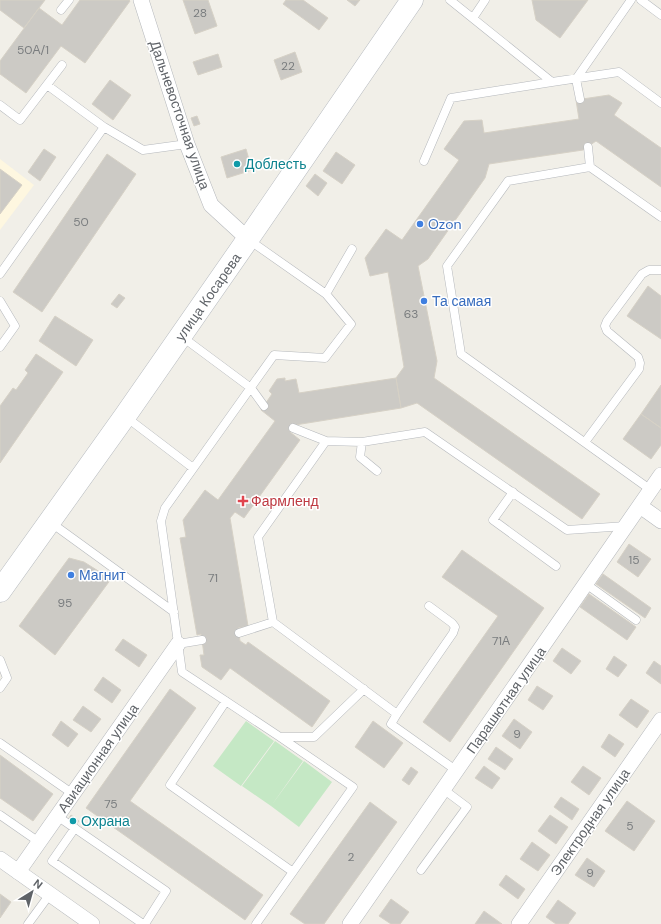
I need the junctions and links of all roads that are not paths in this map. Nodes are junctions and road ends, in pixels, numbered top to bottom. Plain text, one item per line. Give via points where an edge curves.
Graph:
1 (69, 0) edge
2 (140, 0) edge
3 (412, 0) edge
4 (450, 0) edge
5 (485, 0) edge
6 (631, 0) edge
7 (641, 0) edge
8 (62, 10) dead end
9 (661, 15) edge
10 (473, 18) junction
11 (62, 64) dead end
12 (576, 79) junction
13 (552, 82) junction
14 (46, 85) junction
15 (580, 99) dead end
16 (661, 103) edge
17 (0, 105) edge
18 (104, 127) junction
19 (187, 144) junction
20 (588, 147) dead end
21 (424, 161) dead end
22 (590, 167) junction
23 (661, 217) edge
24 (248, 240) junction
25 (352, 249) dead end
26 (661, 270) edge
27 (0, 274) edge
28 (326, 294) junction
29 (0, 301) edge
30 (181, 336) junction
31 (0, 347) edge
32 (250, 388) junction
33 (264, 406) dead end
34 (125, 416) junction
35 (293, 428) dead end
36 (326, 441) junction
37 (362, 442) junction
38 (585, 442) junction
39 (194, 468) junction
40 (377, 471) dead end
41 (661, 475) edge
42 (651, 490) junction
43 (513, 492) junction
44 (640, 506) junction
45 (50, 521) junction
46 (661, 521) edge
47 (626, 526) junction
48 (556, 566) dead end
49 (586, 584) junction
50 (0, 591) edge
51 (429, 606) dead end
52 (174, 612) junction
53 (636, 620) dead end
54 (273, 622) junction
55 (239, 633) dead end
56 (202, 640) dead end
57 (178, 644) junction
58 (0, 660) edge
59 (0, 688) edge
60 (364, 689) junction
61 (226, 701) junction
62 (397, 714) junction
63 (661, 720) edge
64 (280, 737) junction
65 (0, 743) edge
66 (457, 770) junction
67 (443, 789) junction
68 (73, 794) junction
69 (0, 815) edge
70 (57, 816) junction
71 (75, 828) junction
72 (39, 842) junction
73 (0, 859) edge
74 (421, 870) dead end
75 (18, 872) junction
76 (293, 872) junction
77 (50, 894) junction
78 (28, 924) edge
79 (92, 924) edge
80 (144, 924) edge
81 (256, 924) edge
82 (350, 924) edge
83 (519, 924) edge

1 - 8 lane
2 - 19 street, Дальневосточная улица
3 - 24 street, улица Косарева
4 - 10 lane
5 - 10 lane
6 - 12 lane
7 - 9 lane
10 - 13 lane
11 - 14 lane
12 - 13 lane
12 - 15 lane
12 - 16 lane via 619,72
13 - 21 lane via 451,98
14 - 17 lane via 20,120
14 - 18 lane
18 - 19 lane via 143,150
18 - 27 lane
19 - 24 street, Дальневосточная улица via 211,205
20 - 22 lane
22 - 23 lane
22 - 38 lane via 508,182 447,266 461,354
24 - 28 lane
24 - 30 street, улица Косарева
25 - 28 lane
26 - 38 lane via 649,270 642,274 607,321 607,331 638,357 640,363
28 - 32 lane via 351,324 325,358 274,354
29 - 31 lane via 15,326
30 - 32 lane
30 - 34 street, улица Косарева
32 - 33 lane
32 - 39 lane
34 - 39 lane
34 - 45 street, улица Косарева
35 - 36 lane
36 - 37 lane
36 - 54 lane via 258,537
37 - 40 lane via 360,457
37 - 43 lane via 425,432
38 - 42 lane
39 - 52 lane via 165,508 161,521
41 - 42 street, Парашютная улица
42 - 44 street, Парашютная улица
43 - 47 lane via 567,530
43 - 48 lane via 493,520
44 - 46 street
44 - 47 street, Парашютная улица
45 - 50 street, улица Косарева
45 - 52 lane
47 - 49 street, Парашютная улица
49 - 53 lane
49 - 66 street, Парашютная улица
51 - 62 lane via 452,622 455,627
52 - 57 lane
54 - 55 lane
54 - 60 lane
56 - 57 lane
57 - 61 lane via 182,672
57 - 68 street, Авиационная улица
58 - 59 lane via 7,678
60 - 62 lane
60 - 64 lane via 314,737
61 - 64 lane
61 - 76 lane via 170,786
62 - 66 lane via 391,724
63 - 83 street, Электродная улица
64 - 76 lane via 353,787
65 - 68 lane
66 - 67 street, Парашютная улица
67 - 74 lane via 467,807
67 - 82 street, Парашютная улица
68 - 70 street, Авиационная улица
69 - 72 lane
70 - 71 lane
70 - 72 street, Авиационная улица
71 - 80 lane via 166,891
71 - 80 lane via 52,861
72 - 75 street, Авиационная улица
73 - 75 street
75 - 77 street
76 - 81 lane
77 - 78 lane
77 - 79 street

